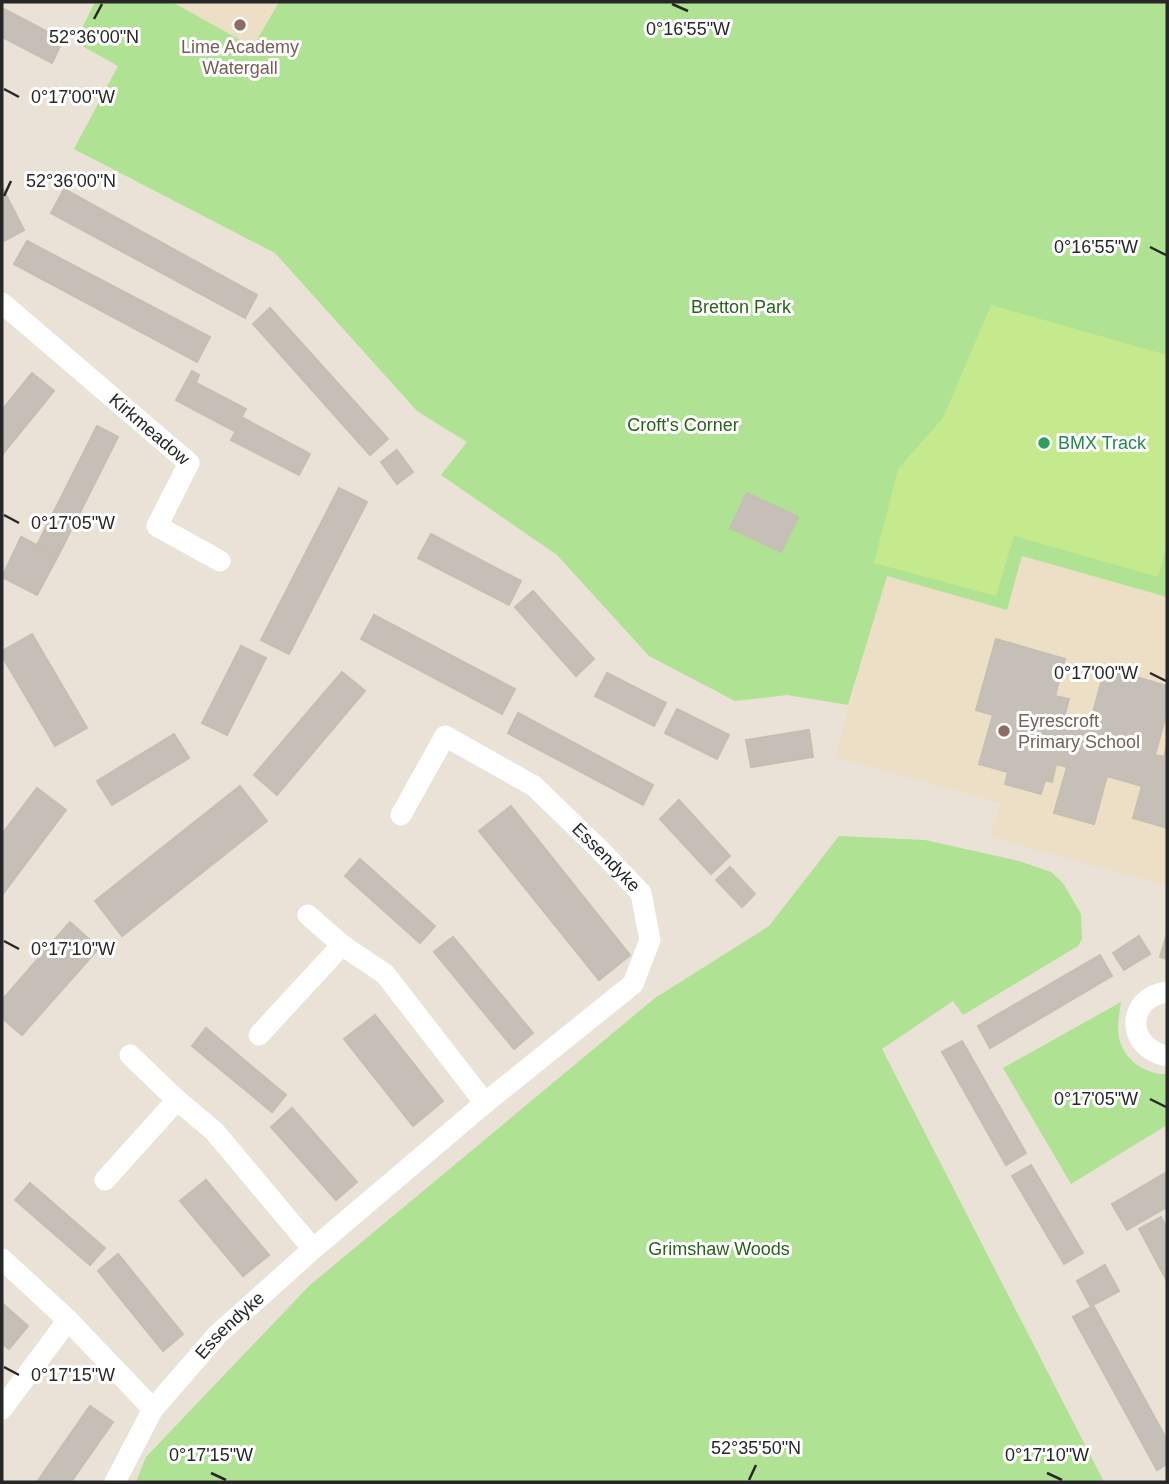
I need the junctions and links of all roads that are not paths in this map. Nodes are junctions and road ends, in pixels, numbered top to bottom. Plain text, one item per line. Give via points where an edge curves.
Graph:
1 (2, 303) edge
2 (220, 561) dead end
3 (401, 815) dead end
4 (308, 915) dead end
5 (342, 945) junction
6 (1167, 992) edge
7 (259, 1035) dead end
8 (130, 1055) dead end
9 (1167, 1056) edge
10 (177, 1100) junction
11 (485, 1103) junction
12 (105, 1180) dead end
13 (313, 1249) junction
14 (2, 1259) edge
15 (68, 1320) junction
16 (2, 1409) edge
17 (153, 1409) junction
18 (115, 1482) edge

1 - 2 street, Kirkmeadow via 189,463 157,526
3 - 11 street, Essendyke via 445,736 534,786 641,892 650,940 633,984
4 - 5 street
5 - 7 street
5 - 11 street via 385,974
6 - 9 street via 1145,1001 1136,1021 1148,1049
8 - 10 street
10 - 12 street
10 - 13 street via 214,1131
11 - 13 street, Essendyke
13 - 17 street, Essendyke via 218,1334
14 - 15 street
15 - 16 street
15 - 17 street
17 - 18 street, Essendyke

